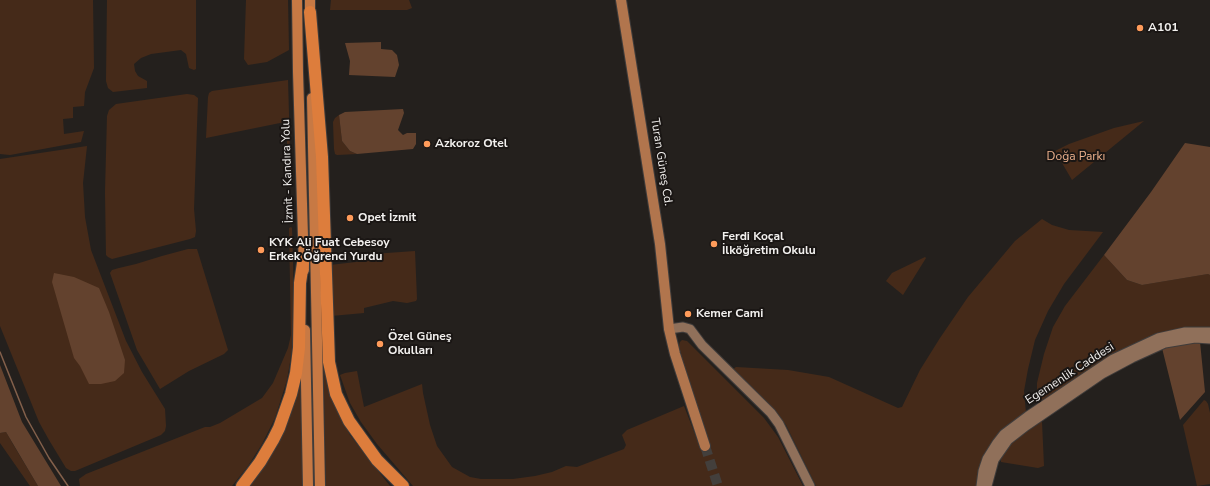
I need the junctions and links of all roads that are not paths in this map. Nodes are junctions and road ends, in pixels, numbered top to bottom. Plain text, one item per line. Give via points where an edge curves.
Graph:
1 (297, 0) edge
2 (622, 0) edge
3 (310, 6) edge
4 (304, 263) junction
5 (670, 329) junction
6 (1210, 332) edge
7 (1210, 338) edge
8 (705, 446) tunnel mouth
9 (401, 484) edge
10 (242, 486) edge
11 (308, 486) edge
12 (320, 486) edge
13 (810, 486) edge
14 (981, 486) edge
15 (987, 486) edge

1 - 4 highway, İzmit - Kandıra Yolu
2 - 5 main road, Turan Güneş Cd. via 660,244
3 - 9 highway via 322,157 328,362 336,394 349,421 377,460
3 - 12 highway, İzmit - Kandıra Yolu
4 - 10 highway via 300,283 299,348 291,394 270,446
4 - 11 highway, İzmit - Kandıra Yolu
5 - 8 main road, Turan Güneş Cd. via 675,354
5 - 13 main road via 690,328 702,346 779,424
6 - 14 main road, Egemenlik Caddesi via 1185,332 1158,338 1113,359 1083,378 1004,434 988,459
7 - 15 main road, Egemenlik Caddesi via 1165,343 1102,374 1008,440 994,460

